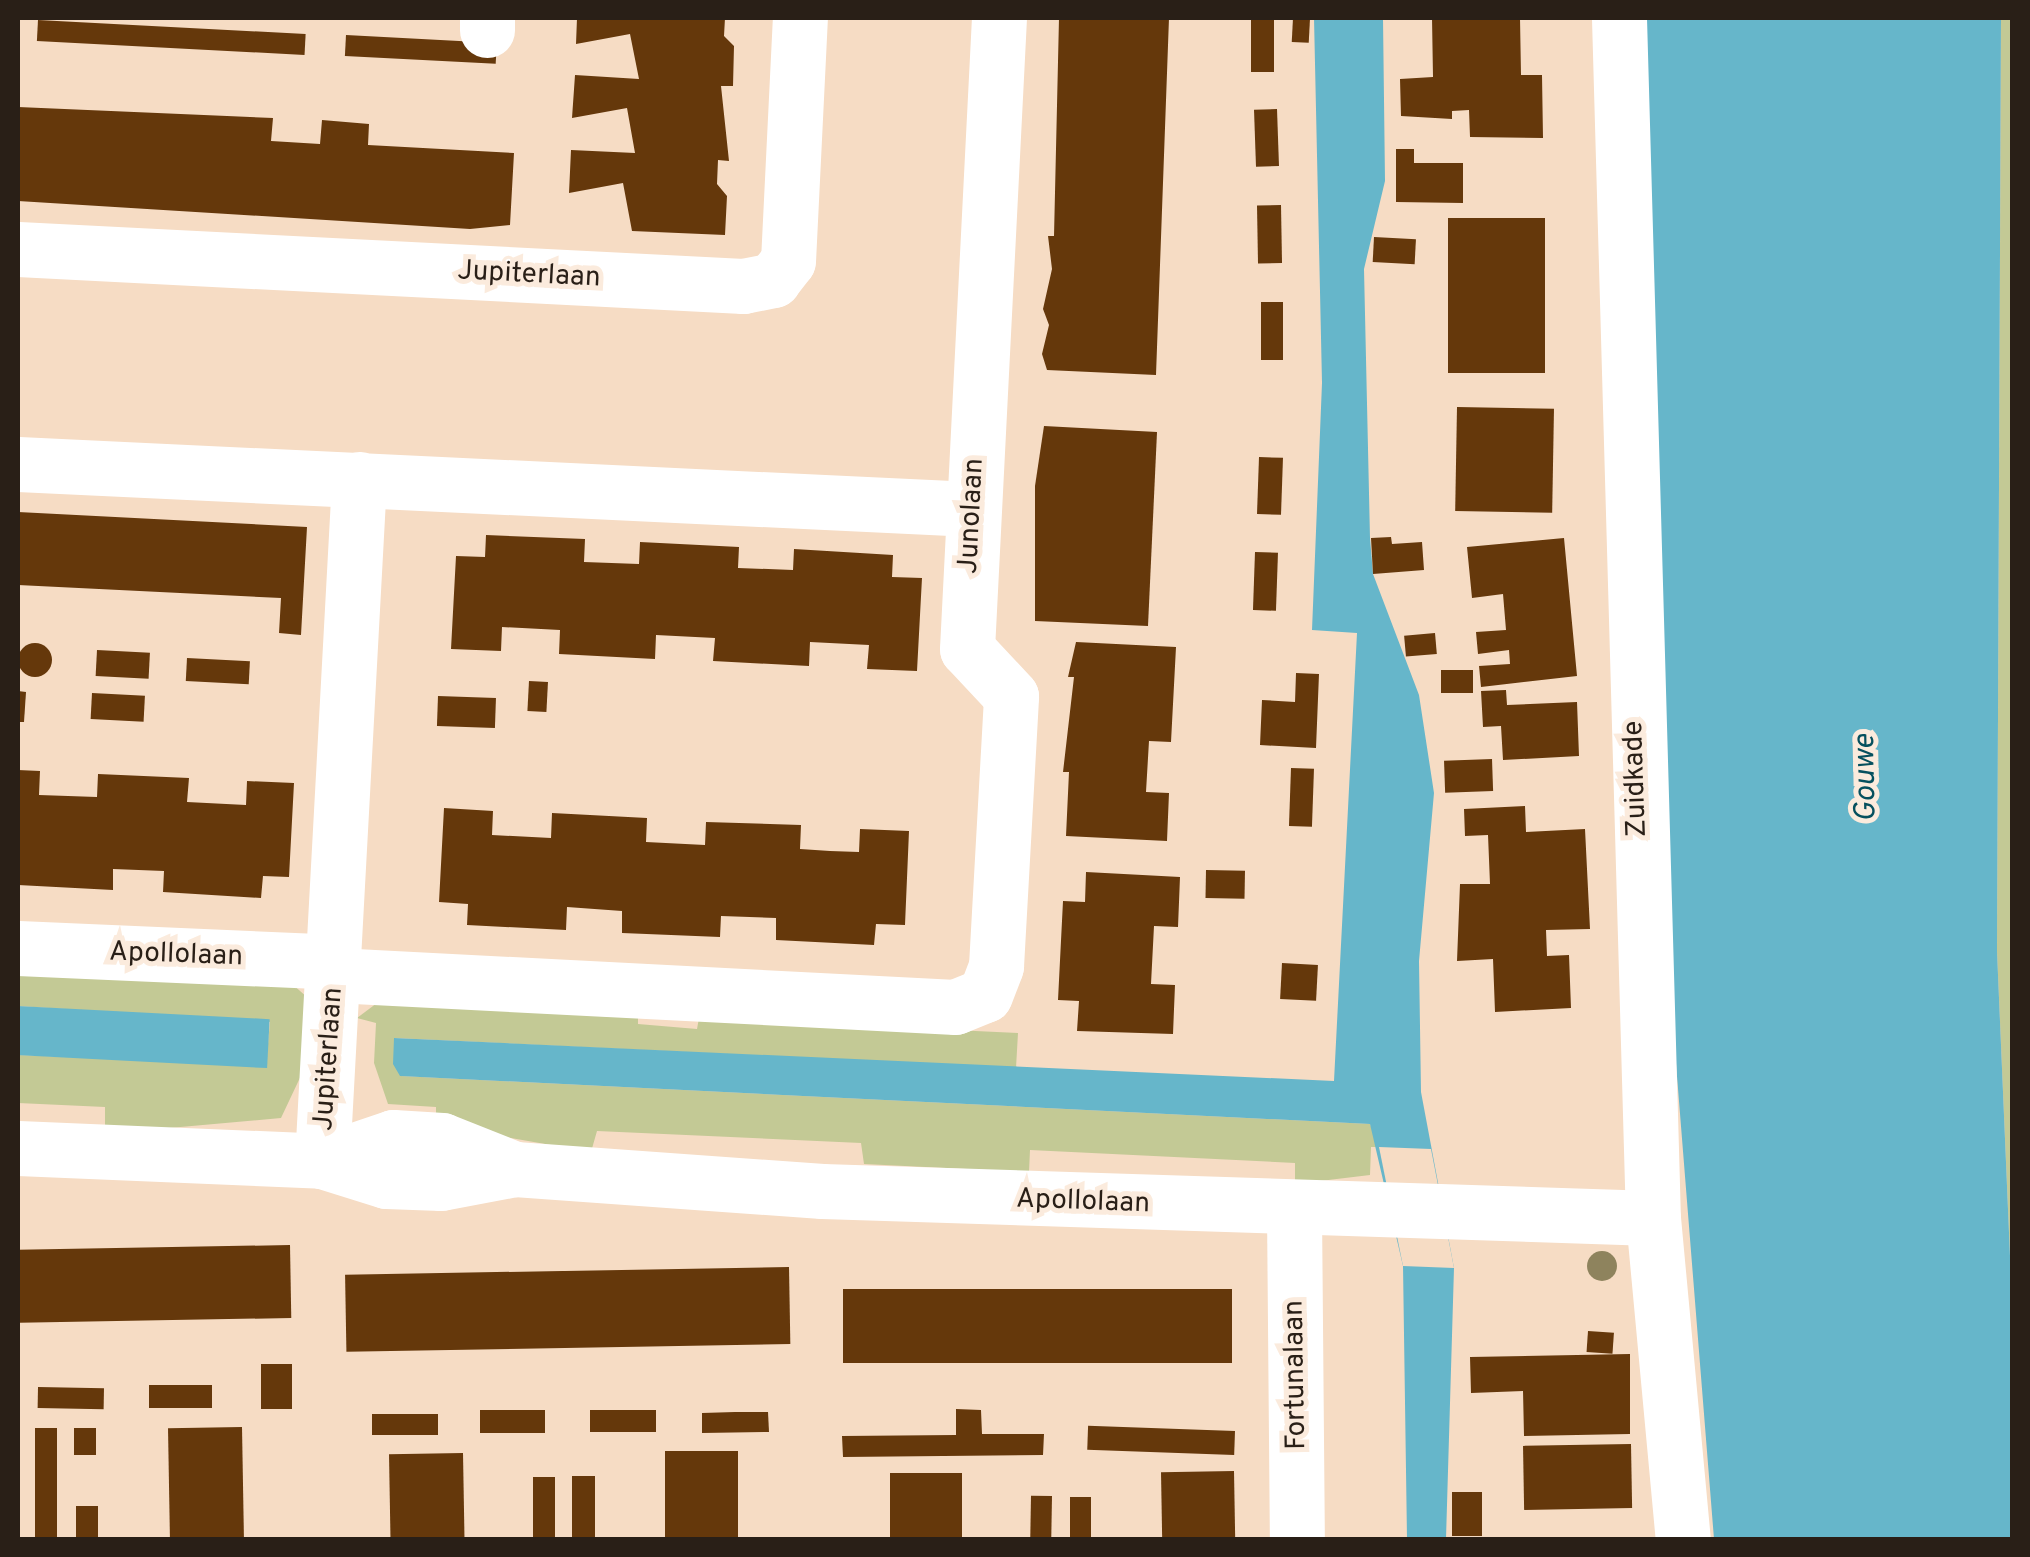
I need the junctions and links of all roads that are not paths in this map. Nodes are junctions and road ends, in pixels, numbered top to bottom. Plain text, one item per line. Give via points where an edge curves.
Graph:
1 (800, 18) edge
2 (1000, 18) edge
3 (1620, 18) edge
4 (18, 249) edge
5 (18, 464) edge
6 (359, 478) junction
7 (972, 510) junction
8 (18, 948) edge
9 (335, 968) junction
10 (985, 995) joint
11 (18, 1148) edge
12 (322, 1161) junction
13 (1294, 1210) junction
14 (1652, 1218) junction
15 (1297, 1540) edge
16 (1683, 1540) edge

1 - 4 street, Jupiterlaan via 788,262 773,280 724,285
2 - 7 street, Junolaan
3 - 14 street, Zuidkade
5 - 6 street
6 - 7 street
6 - 9 street, Jupiterlaan
7 - 10 street, Junolaan via 967,649 1011,696 996,966
8 - 9 street, Apollolaan
9 - 10 street, Apollolaan via 955,1007
9 - 12 street, Jupiterlaan
11 - 12 street, Apollolaan
12 - 13 street, Apollolaan via 408,1182 514,1169
13 - 14 street, Apollolaan
13 - 15 street, Fortunalaan
14 - 16 street, Zuidkade

